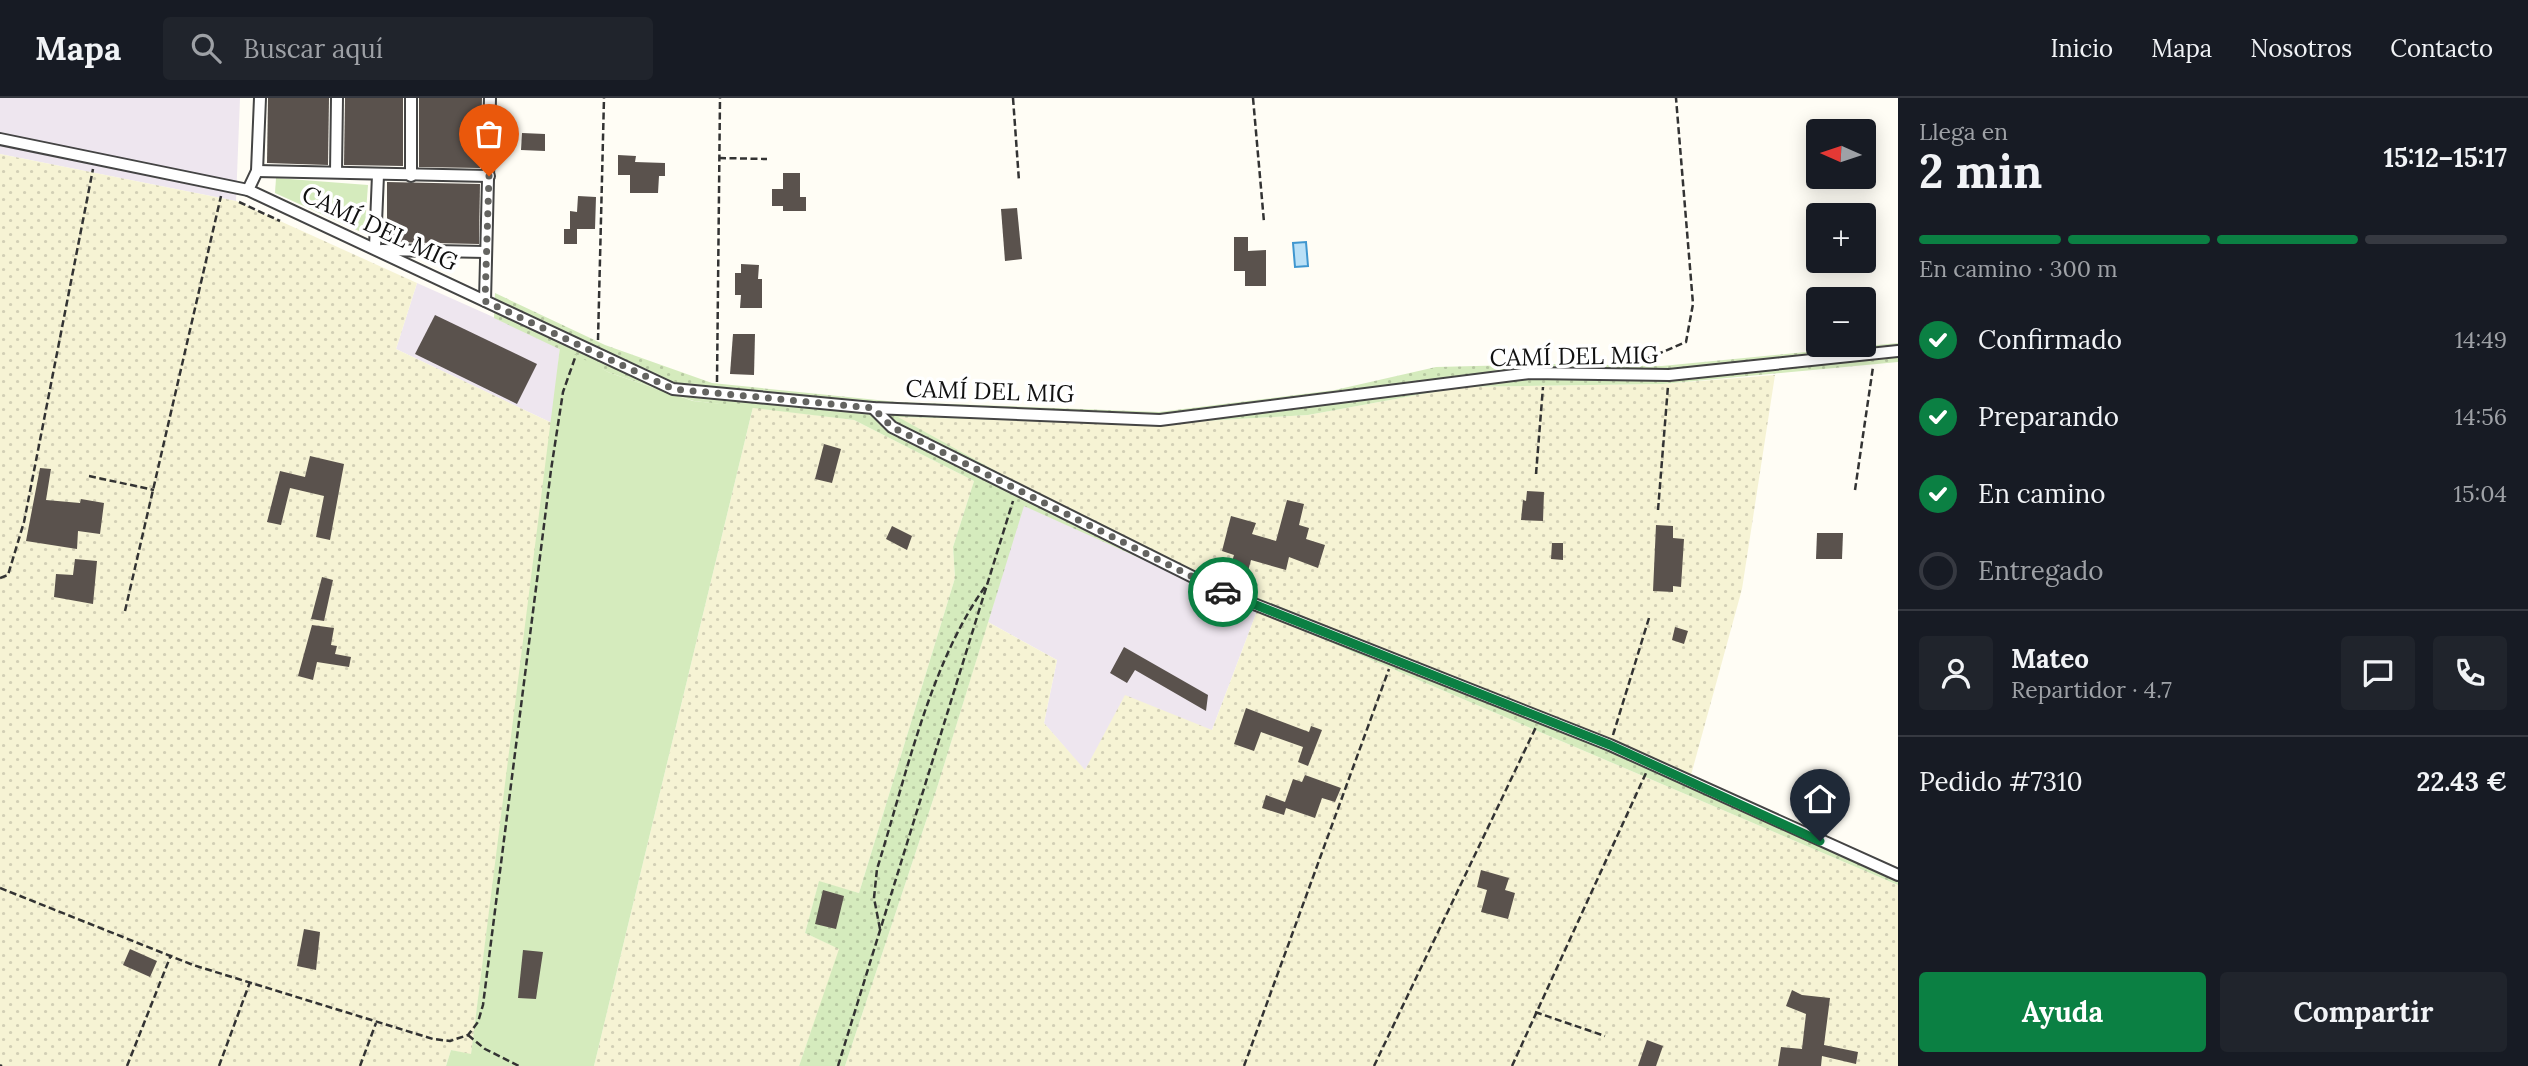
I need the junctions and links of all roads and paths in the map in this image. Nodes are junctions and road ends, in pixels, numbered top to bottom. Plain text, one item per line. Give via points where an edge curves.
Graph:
1 (260, 98) edge
2 (337, 98) edge
3 (411, 98) edge
4 (490, 98) edge
5 (604, 98) edge
6 (720, 98) edge
7 (1013, 98) edge
8 (1253, 98) edge
9 (1676, 98) edge
10 (0, 139) edge
11 (719, 158) junction
12 (93, 159) junction
13 (767, 159) dead end
14 (257, 171) junction
15 (336, 172) junction
16 (379, 175) junction
17 (411, 176) junction
18 (489, 176) junction
19 (1019, 181) dead end
20 (227, 184) junction
21 (248, 190) junction
22 (1264, 222) dead end
23 (377, 248) junction
24 (486, 251) junction
25 (485, 301) junction
26 (580, 346) junction
27 (1898, 351) edge
28 (1876, 353) edge
29 (597, 354) junction
30 (1838, 357) edge
31 (1874, 357) edge
32 (1544, 373) junction
33 (1630, 375) junction
34 (1669, 375) junction
35 (717, 393) junction
36 (873, 408) junction
37 (1536, 474) dead end
38 (89, 476) dead end
39 (154, 490) junction
40 (1855, 490) dead end
41 (1015, 491) junction
42 (1658, 510) dead end
43 (0, 578) edge
44 (989, 582) junction
45 (125, 611) dead end
46 (1649, 618) dead end
47 (1392, 659) junction
48 (1540, 717) junction
49 (1610, 745) junction
50 (1651, 764) junction
51 (1898, 874) edge
52 (0, 888) edge
53 (880, 932) junction
54 (171, 955) junction
55 (250, 982) junction
56 (1535, 1012) junction
57 (376, 1023) junction
58 (468, 1035) junction
59 (1605, 1037) dead end
60 (127, 1066) edge
61 (219, 1066) edge
62 (360, 1066) edge
63 (519, 1066) edge
64 (838, 1066) edge
65 (1244, 1066) edge
66 (1374, 1066) edge
67 (1512, 1066) edge

1 - 14 street
2 - 15 street
3 - 17 street
4 - 18 street
5 - 29 path
6 - 11 path
7 - 19 path
8 - 22 path
9 - 33 path via 1691,325 1686,342 1638,362
10 - 12 street, CAMÍ DEL MIG
11 - 13 path
11 - 35 path
12 - 20 street, CAMÍ DEL MIG
12 - 43 path via 24,522 8,575
14 - 15 street
14 - 21 street
15 - 16 street
16 - 17 street
16 - 23 street
17 - 18 street
18 - 24 street
20 - 21 street, CAMÍ DEL MIG
20 - 39 path via 221,194
21 - 23 street, CAMÍ DEL MIG
23 - 24 street
23 - 25 street, CAMÍ DEL MIG
24 - 25 street
25 - 26 street, CAMÍ DEL MIG
26 - 29 street, CAMÍ DEL MIG
26 - 58 path via 563,392 551,470 483,1005
27 - 28 street, CAMÍ DEL MIG
29 - 35 street, CAMÍ DEL MIG via 673,389
30 - 34 street, CAMÍ DEL MIG
31 - 40 path
32 - 33 street, CAMÍ DEL MIG
32 - 36 street, CAMÍ DEL MIG via 1160,419
32 - 37 path
33 - 34 street, CAMÍ DEL MIG
34 - 42 path
35 - 36 street, CAMÍ DEL MIG
36 - 41 street via 892,427
38 - 39 path
39 - 45 path
41 - 44 path
41 - 47 street via 1221,591
44 - 53 path
44 - 53 path via 963,617 939,676 877,869 874,898
46 - 49 path
47 - 48 street
47 - 65 path
48 - 49 street
48 - 66 path
49 - 50 street
50 - 51 street
50 - 56 path
52 - 54 path
53 - 64 path
54 - 55 path
54 - 60 path
55 - 57 path
55 - 61 path
56 - 59 path
56 - 67 path
57 - 58 path via 450,1041
57 - 62 path
58 - 63 path

